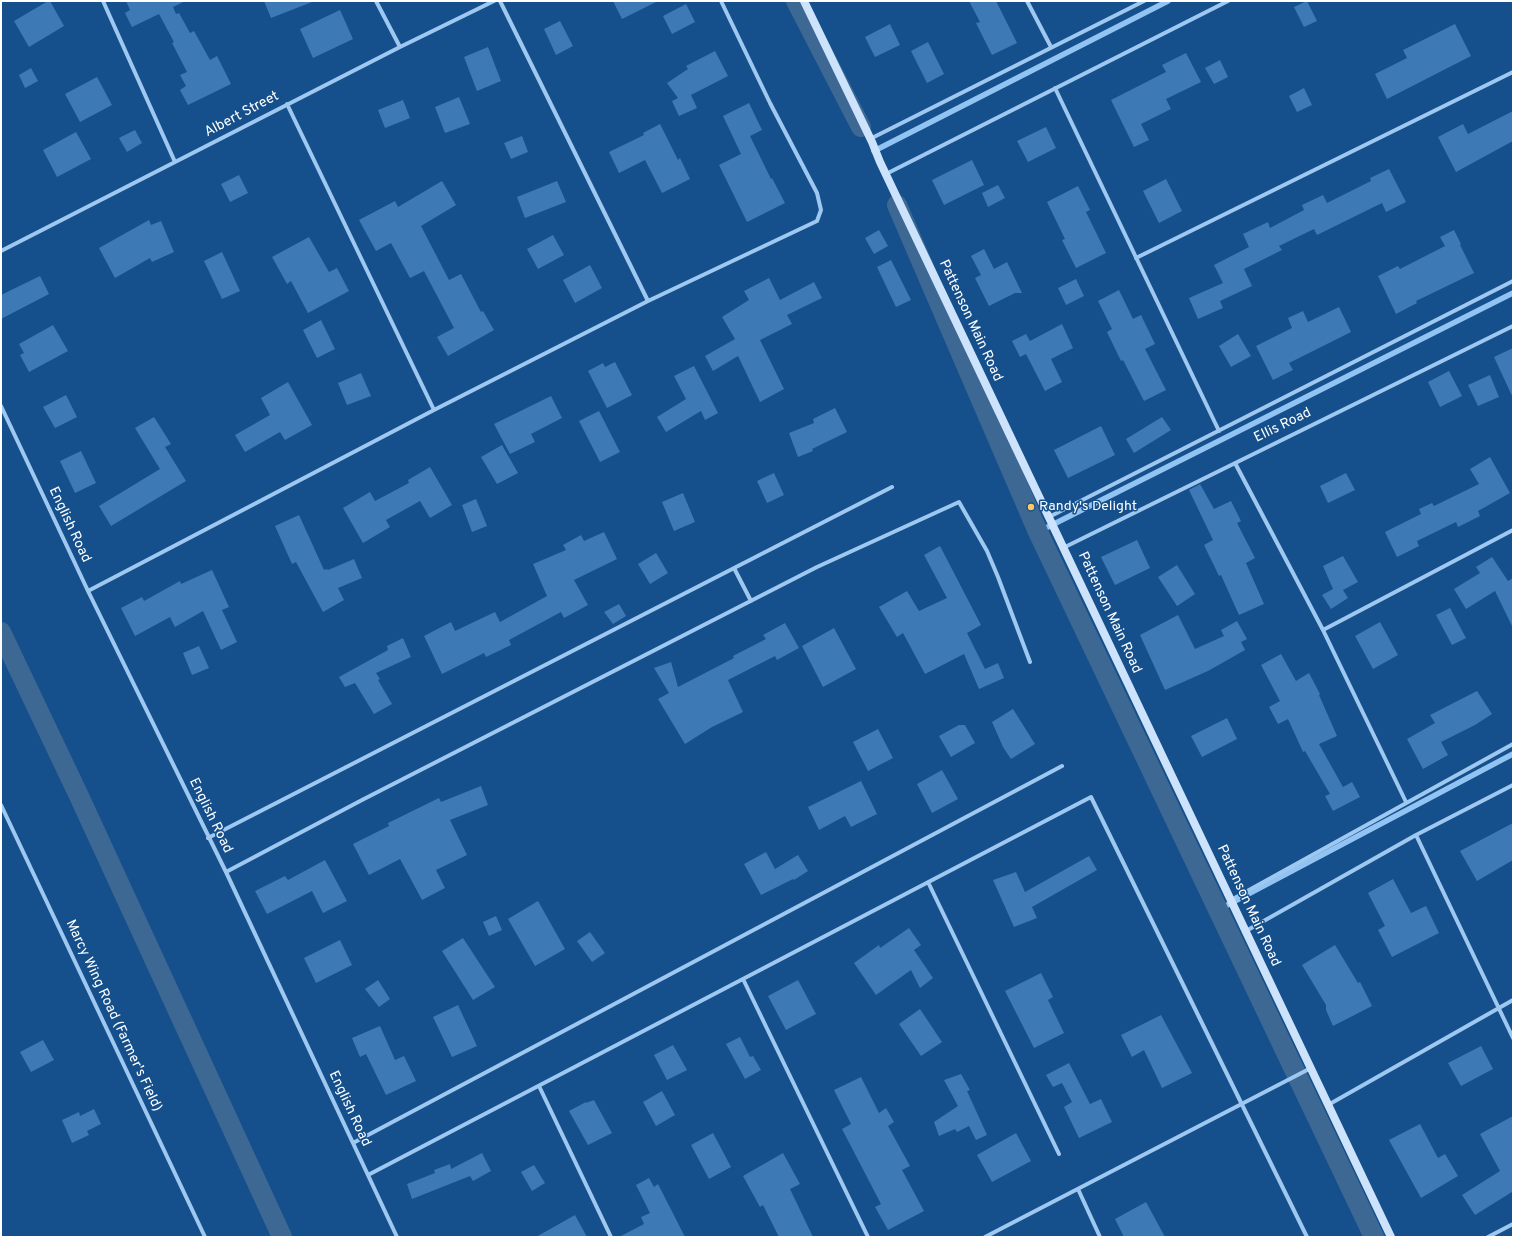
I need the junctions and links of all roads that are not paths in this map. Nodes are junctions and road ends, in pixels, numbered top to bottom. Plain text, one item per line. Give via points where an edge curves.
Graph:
1 (103, 1) edge
2 (376, 1) edge
3 (494, 1) edge
4 (500, 1) edge
5 (721, 1) edge
6 (804, 1) edge
7 (1027, 1) edge
8 (1144, 1) edge
9 (1228, 1) edge
10 (400, 46) junction
11 (1051, 47) junction
12 (1513, 72) edge
13 (1056, 88) junction
14 (287, 104) junction
15 (871, 141) junction
16 (175, 162) junction
17 (886, 174) junction
18 (1, 251) edge
19 (1136, 258) junction
20 (1513, 281) edge
21 (648, 301) junction
22 (1513, 326) edge
23 (1, 406) edge
24 (434, 410) junction
25 (1218, 431) junction
26 (1235, 462) junction
27 (892, 487) dead end
28 (1049, 517) junction
29 (1513, 530) edge
30 (1063, 548) junction
31 (734, 568) junction
32 (88, 591) junction
33 (751, 601) junction
34 (1323, 630) junction
35 (1030, 662) dead end
36 (1513, 744) edge
37 (1062, 766) dead end
38 (1513, 785) edge
39 (1406, 802) junction
40 (1, 804) edge
41 (1416, 835) junction
42 (208, 838) junction
43 (226, 872) junction
44 (928, 882) junction
45 (1231, 900) junction
46 (1246, 931) junction
47 (743, 979) junction
48 (1513, 1000) edge
49 (1498, 1009) junction
50 (1513, 1038) edge
51 (1311, 1068) junction
52 (539, 1086) junction
53 (1241, 1103) junction
54 (1328, 1105) junction
55 (353, 1143) junction
56 (1059, 1154) dead end
57 (368, 1176) junction
58 (1078, 1189) junction
59 (1513, 1224) edge
60 (205, 1237) edge
61 (397, 1237) edge
62 (611, 1237) edge
63 (868, 1237) edge
64 (985, 1237) edge
65 (1100, 1237) edge
66 (1307, 1237) edge
67 (1391, 1237) edge
68 (1488, 1237) edge

1 - 16 street
2 - 10 street
3 - 10 street, Albert Street
4 - 21 street
5 - 21 street via 770,104 817,193 821,210 817,221
6 - 15 street, Pattenson Main Road
7 - 11 street
8 - 11 street
9 - 13 street
10 - 14 street, Albert Street
11 - 15 street
12 - 19 street
13 - 17 street
13 - 19 street
14 - 16 street, Albert Street
14 - 24 street
15 - 17 street, Pattenson Main Road
16 - 18 street, Albert Street
17 - 28 street, Pattenson Main Road
19 - 25 street
20 - 25 street
21 - 24 street
22 - 26 street, Ellis Road
23 - 32 street, English Road
24 - 32 street
25 - 28 street
26 - 30 street, Ellis Road
26 - 34 street
27 - 31 street
28 - 30 street, Pattenson Main Road
29 - 34 street
30 - 45 street, Pattenson Main Road
31 - 33 street
31 - 42 street
32 - 42 street, English Road
33 - 35 street via 817,566 959,502 990,558
33 - 43 street
34 - 39 street
36 - 39 street
37 - 55 street
38 - 41 street
39 - 45 street
40 - 60 street, Marcy Wing Road (Farmer's Field)
41 - 46 street
41 - 49 street
42 - 43 street, English Road
43 - 55 street, English Road
44 - 47 street
44 - 53 street via 1091,797
44 - 56 street
45 - 46 street, Pattenson Main Road
46 - 51 street, Pattenson Main Road
47 - 52 street
47 - 63 street
48 - 49 street
49 - 50 street
49 - 54 street
51 - 53 street
51 - 54 street, Pattenson Main Road
52 - 57 street
52 - 62 street
53 - 58 street
53 - 66 street
54 - 67 street, Pattenson Main Road
55 - 57 street, English Road
57 - 61 street, English Road
58 - 64 street
58 - 65 street
59 - 68 street

